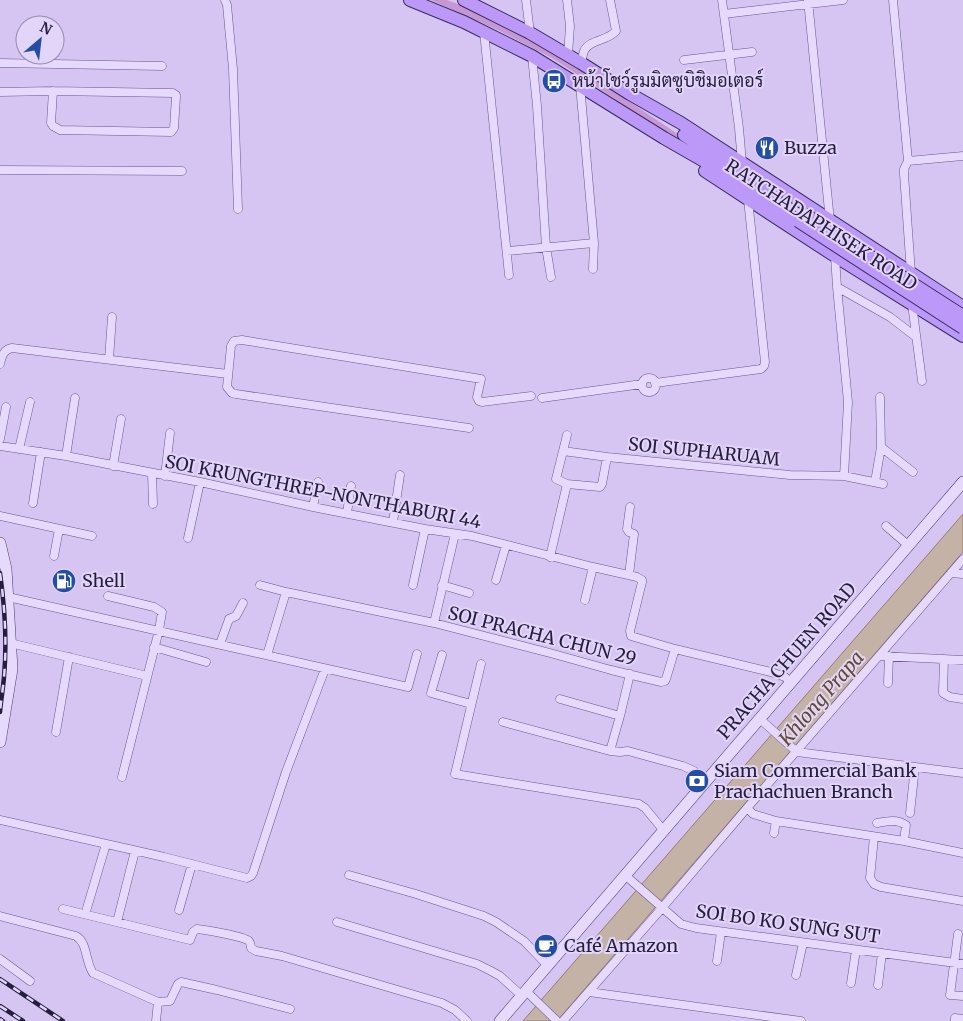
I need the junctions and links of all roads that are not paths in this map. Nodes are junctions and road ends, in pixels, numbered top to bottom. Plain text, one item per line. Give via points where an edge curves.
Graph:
1 (224, 0) edge
2 (410, 0) edge
3 (464, 0) edge
4 (526, 0) edge
5 (567, 0) edge
6 (610, 0) edge
7 (722, 0) edge
8 (843, 0) edge
9 (893, 0) edge
10 (808, 2) edge
11 (482, 4) edge
12 (724, 14) junction
13 (484, 32) junction
14 (530, 33) junction
15 (752, 52) dead end
16 (568, 55) junction
17 (729, 55) junction
18 (532, 56) junction
19 (684, 60) dead end
20 (0, 63) edge
21 (581, 63) junction
22 (162, 66) dead end
23 (580, 85) junction
24 (53, 91) junction
25 (0, 92) edge
26 (630, 94) junction
27 (664, 138) junction
28 (963, 156) edge
29 (908, 161) junction
30 (742, 163) junction
31 (0, 170) edge
32 (182, 171) dead end
33 (748, 199) junction
34 (238, 209) dead end
35 (801, 217) junction
36 (830, 221) junction
37 (594, 243) junction
38 (546, 247) junction
39 (507, 251) junction
40 (835, 256) junction
41 (593, 269) dead end
42 (911, 273) junction
43 (509, 275) dead end
44 (550, 277) dead end
45 (837, 287) junction
46 (912, 304) junction
47 (962, 309) edge
48 (112, 317) dead end
49 (944, 324) junction
50 (963, 328) edge
51 (963, 336) edge
52 (916, 337) junction
53 (109, 359) junction
54 (0, 364) edge
55 (228, 374) junction
56 (922, 381) dead end
57 (531, 396) dead end
58 (880, 397) dead end
59 (75, 398) dead end
60 (542, 398) dead end
61 (30, 402) dead end
62 (6, 407) dead end
63 (121, 419) dead end
64 (469, 428) dead end
65 (170, 433) dead end
66 (567, 435) dead end
67 (0, 439) edge
68 (0, 446) edge
69 (881, 447) junction
70 (19, 449) junction
71 (563, 451) junction
72 (41, 452) junction
73 (66, 456) junction
74 (607, 457) junction
75 (113, 466) junction
76 (913, 472) dead end
77 (152, 473) junction
78 (400, 475) dead end
79 (165, 476) junction
80 (844, 476) junction
81 (200, 482) junction
82 (318, 482) dead end
83 (963, 482) edge
84 (567, 484) junction
85 (351, 486) dead end
86 (33, 503) dead end
87 (153, 504) dead end
88 (313, 507) junction
89 (630, 507) dead end
90 (347, 513) junction
91 (0, 516) edge
92 (394, 522) junction
93 (886, 526) dead end
94 (59, 529) junction
95 (425, 529) junction
96 (455, 534) junction
97 (92, 536) dead end
98 (188, 538) dead end
99 (0, 543) edge
100 (506, 545) junction
101 (909, 546) junction
102 (54, 556) dead end
103 (550, 557) junction
104 (963, 559) edge
105 (593, 567) junction
106 (951, 574) junction
107 (963, 574) edge
108 (629, 575) junction
109 (496, 580) dead end
110 (260, 585) dead end
111 (413, 585) dead end
112 (442, 585) junction
113 (286, 592) junction
114 (469, 593) dead end
115 (108, 596) dead end
116 (8, 597) junction
117 (585, 600) dead end
118 (243, 602) dead end
119 (434, 624) junction
120 (159, 630) junction
121 (10, 642) junction
122 (220, 644) junction
123 (154, 647) junction
124 (675, 649) junction
125 (417, 654) dead end
126 (267, 655) junction
127 (442, 655) dead end
128 (880, 656) junction
129 (889, 656) junction
130 (69, 657) junction
131 (944, 659) junction
132 (963, 660) edge
133 (206, 662) dead end
134 (481, 664) dead end
135 (325, 669) junction
136 (630, 674) junction
137 (147, 676) junction
138 (791, 683) junction
139 (888, 683) dead end
140 (4, 698) edge
141 (963, 698) edge
142 (560, 700) dead end
143 (471, 704) junction
144 (620, 716) junction
145 (503, 722) dead end
146 (764, 723) junction
147 (56, 732) dead end
148 (0, 742) edge
149 (610, 751) junction
150 (795, 751) junction
151 (915, 767) junction
152 (963, 771) edge
153 (122, 777) dead end
154 (705, 784) junction
155 (747, 808) junction
156 (910, 813) dead end
157 (0, 820) edge
158 (776, 821) junction
159 (877, 823) dead end
160 (664, 831) junction
161 (774, 833) dead end
162 (874, 837) junction
163 (904, 842) junction
164 (106, 844) junction
165 (135, 851) junction
166 (963, 853) edge
167 (192, 864) junction
168 (349, 875) dead end
169 (626, 876) junction
170 (963, 902) edge
171 (661, 907) junction
172 (87, 908) dead end
173 (64, 909) dead end
174 (178, 910) dead end
175 (0, 916) edge
176 (117, 922) junction
177 (337, 922) dead end
178 (721, 932) junction
179 (958, 934) dead end
180 (803, 943) junction
181 (856, 950) junction
182 (882, 953) junction
183 (0, 959) edge
184 (718, 962) dead end
185 (954, 963) junction
186 (963, 964) edge
187 (548, 966) junction
188 (796, 975) dead end
189 (30, 982) dead end
190 (851, 983) dead end
191 (878, 985) dead end
192 (588, 992) junction
193 (524, 994) junction
194 (963, 996) edge
195 (158, 1002) junction
196 (290, 1009) dead end
197 (963, 1019) edge
198 (156, 1021) edge
199 (466, 1021) edge
200 (500, 1021) edge
201 (557, 1021) edge
202 (563, 1021) edge
203 (802, 1021) edge
204 (955, 1021) edge

1 - 34 street via 233,69
2 - 13 main road, RATCHADAPHISEK ROAD
3 - 11 main road, RATCHADAPHISEK ROAD
4 - 14 street
5 - 16 street via 570,26
6 - 21 street via 616,31 608,38 589,45 584,50
7 - 12 street
8 - 10 street
9 - 29 street
10 - 12 street
10 - 36 street
11 - 14 main road, RATCHADAPHISEK ROAD
12 - 17 street
13 - 18 main road, RATCHADAPHISEK ROAD
13 - 39 street
14 - 16 main road, RATCHADAPHISEK ROAD
15 - 17 street
16 - 21 main road, RATCHADAPHISEK ROAD
17 - 19 street
17 - 30 street
18 - 23 main road, RATCHADAPHISEK ROAD
18 - 38 street
20 - 22 street
21 - 26 main road, RATCHADAPHISEK ROAD
23 - 27 main road, RATCHADAPHISEK ROAD
23 - 37 street
24 - 24 street via 51,123 60,130 171,132 174,128 176,95 173,93
24 - 25 street
26 - 30 main road, RATCHADAPHISEK ROAD
26 - 35 main road, RATCHADAPHISEK ROAD via 652,113
27 - 33 main road, RATCHADAPHISEK ROAD via 694,163
27 - 35 main road, RATCHADAPHISEK ROAD
28 - 29 street
29 - 42 street via 904,174
30 - 36 main road, RATCHADAPHISEK ROAD
31 - 32 street
33 - 40 main road, RATCHADAPHISEK ROAD
33 - 60 street via 766,362 761,369 655,384 647,378 642,384
35 - 47 main road, RATCHADAPHISEK ROAD, bridge
35 - 50 main road, RATCHADAPHISEK ROAD, bridge
36 - 42 main road, RATCHADAPHISEK ROAD
37 - 38 street
37 - 41 street
38 - 39 street
38 - 44 street
39 - 43 street
40 - 45 street
40 - 46 main road, RATCHADAPHISEK ROAD
42 - 47 main road, RATCHADAPHISEK ROAD
45 - 52 street via 890,317
45 - 80 street via 848,402
46 - 49 main road, RATCHADAPHISEK ROAD
46 - 52 street
47 - 49 main road via 959,325 954,328
48 - 53 street
49 - 51 main road, RATCHADAPHISEK ROAD
52 - 56 street
53 - 54 street via 12,348 3,354
53 - 55 street
55 - 57 street via 231,346 234,340 242,340 481,379 477,397 482,402
55 - 64 street via 227,387 236,394
58 - 69 street
59 - 73 street
61 - 70 street
62 - 67 street
63 - 75 street
65 - 79 street
66 - 71 street
68 - 70 street, SOI KRUNGTHREP-NONTHABURI 44
69 - 76 street
69 - 80 street, SOI SUPHARUAM via 879,483
70 - 72 street, SOI KRUNGTHREP-NONTHABURI 44
71 - 74 street, SOI SUPHARUAM
71 - 84 street via 556,479
72 - 73 street, SOI KRUNGTHREP-NONTHABURI 44
72 - 86 street
73 - 75 street, SOI KRUNGTHREP-NONTHABURI 44
74 - 80 street, SOI SUPHARUAM via 790,475
74 - 84 street via 600,487
75 - 77 street, SOI KRUNGTHREP-NONTHABURI 44
77 - 79 street, SOI KRUNGTHREP-NONTHABURI 44
77 - 87 street
78 - 92 street
79 - 81 street, SOI KRUNGTHREP-NONTHABURI 44
81 - 88 street, SOI KRUNGTHREP-NONTHABURI 44
81 - 98 street
82 - 88 street
83 - 101 main road, PRACHA CHUEN ROAD
84 - 103 street
85 - 90 street
88 - 90 street, SOI KRUNGTHREP-NONTHABURI 44
89 - 108 street via 627,529 634,534
90 - 92 street, SOI KRUNGTHREP-NONTHABURI 44
91 - 94 street
92 - 95 street, SOI KRUNGTHREP-NONTHABURI 44
93 - 101 street
94 - 97 street
94 - 102 street
95 - 96 street, SOI KRUNGTHREP-NONTHABURI 44
95 - 111 street
96 - 100 street, SOI KRUNGTHREP-NONTHABURI 44
96 - 112 street
99 - 116 main road
100 - 103 street, SOI KRUNGTHREP-NONTHABURI 44
100 - 109 street
101 - 138 main road, PRACHA CHUEN ROAD
103 - 105 street, SOI KRUNGTHREP-NONTHABURI 44
104 - 106 street
105 - 108 street, SOI KRUNGTHREP-NONTHABURI 44
105 - 117 street
106 - 107 street
106 - 128 street
108 - 124 street, SOI KRUNGTHREP-NONTHABURI 44 via 642,580 631,636
110 - 113 street, SOI PRACHA CHUN 29
112 - 114 street
112 - 119 street
113 - 119 street, SOI PRACHA CHUN 29
113 - 126 street
115 - 120 street via 159,609 162,612
116 - 120 street
116 - 121 main road
118 - 122 street via 236,616 229,619
119 - 136 street, SOI PRACHA CHUN 29
120 - 122 street
120 - 123 street
121 - 130 street
121 - 140 main road via 12,669
122 - 126 street
123 - 133 street
123 - 137 street
124 - 136 street, SOI PRACHA CHUN 29 via 665,681
124 - 138 street via 771,672
125 - 135 street via 408,687
126 - 135 street
127 - 143 street via 431,693
128 - 129 street
128 - 150 street
129 - 131 street
129 - 139 street
130 - 137 street
130 - 147 street
131 - 132 street
131 - 141 street via 943,693
134 - 143 street
135 - 167 street via 251,876 247,878
136 - 144 street
137 - 153 street
138 - 146 main road, PRACHA CHUEN ROAD
140 - 148 main road
142 - 144 street
143 - 160 street via 455,774 639,804
144 - 149 street
145 - 149 street
146 - 150 street
146 - 154 main road, PRACHA CHUEN ROAD
149 - 154 street via 628,750 683,766 694,771
150 - 151 street
150 - 155 street
151 - 152 street
151 - 156 street
154 - 160 main road, PRACHA CHUEN ROAD
155 - 158 street via 753,814
155 - 171 street
157 - 164 street
158 - 161 street
158 - 162 street
159 - 163 street via 890,820 906,824
160 - 169 main road, PRACHA CHUEN ROAD
162 - 163 street
162 - 170 street via 870,878 874,884
163 - 166 street
164 - 165 street
164 - 172 street
165 - 167 street
165 - 176 street
167 - 174 street
168 - 187 street via 484,916 524,941
169 - 171 street, SOI BO KO SUNG SUT
169 - 187 main road, PRACHA CHUEN ROAD
171 - 178 street, SOI BO KO SUNG SUT via 681,924
171 - 192 street
173 - 176 street
175 - 195 street via 81,938 93,973
176 - 199 street via 190,940 197,929 241,938 248,940 256,951 442,1003
177 - 193 street via 477,964
178 - 180 street, SOI BO KO SUNG SUT
178 - 184 street
179 - 185 street
180 - 181 street, SOI BO KO SUNG SUT
180 - 188 street
181 - 182 street, SOI BO KO SUNG SUT
181 - 190 street
182 - 185 street, SOI BO KO SUNG SUT
182 - 191 street
183 - 189 street
185 - 186 street, SOI BO KO SUNG SUT
185 - 194 street via 950,995
187 - 193 main road, PRACHA CHUEN ROAD
192 - 202 street
192 - 203 street
193 - 200 main road, PRACHA CHUEN ROAD
193 - 201 street
195 - 196 street via 170,1002 181,982
195 - 198 street
197 - 204 street via 955,1018

